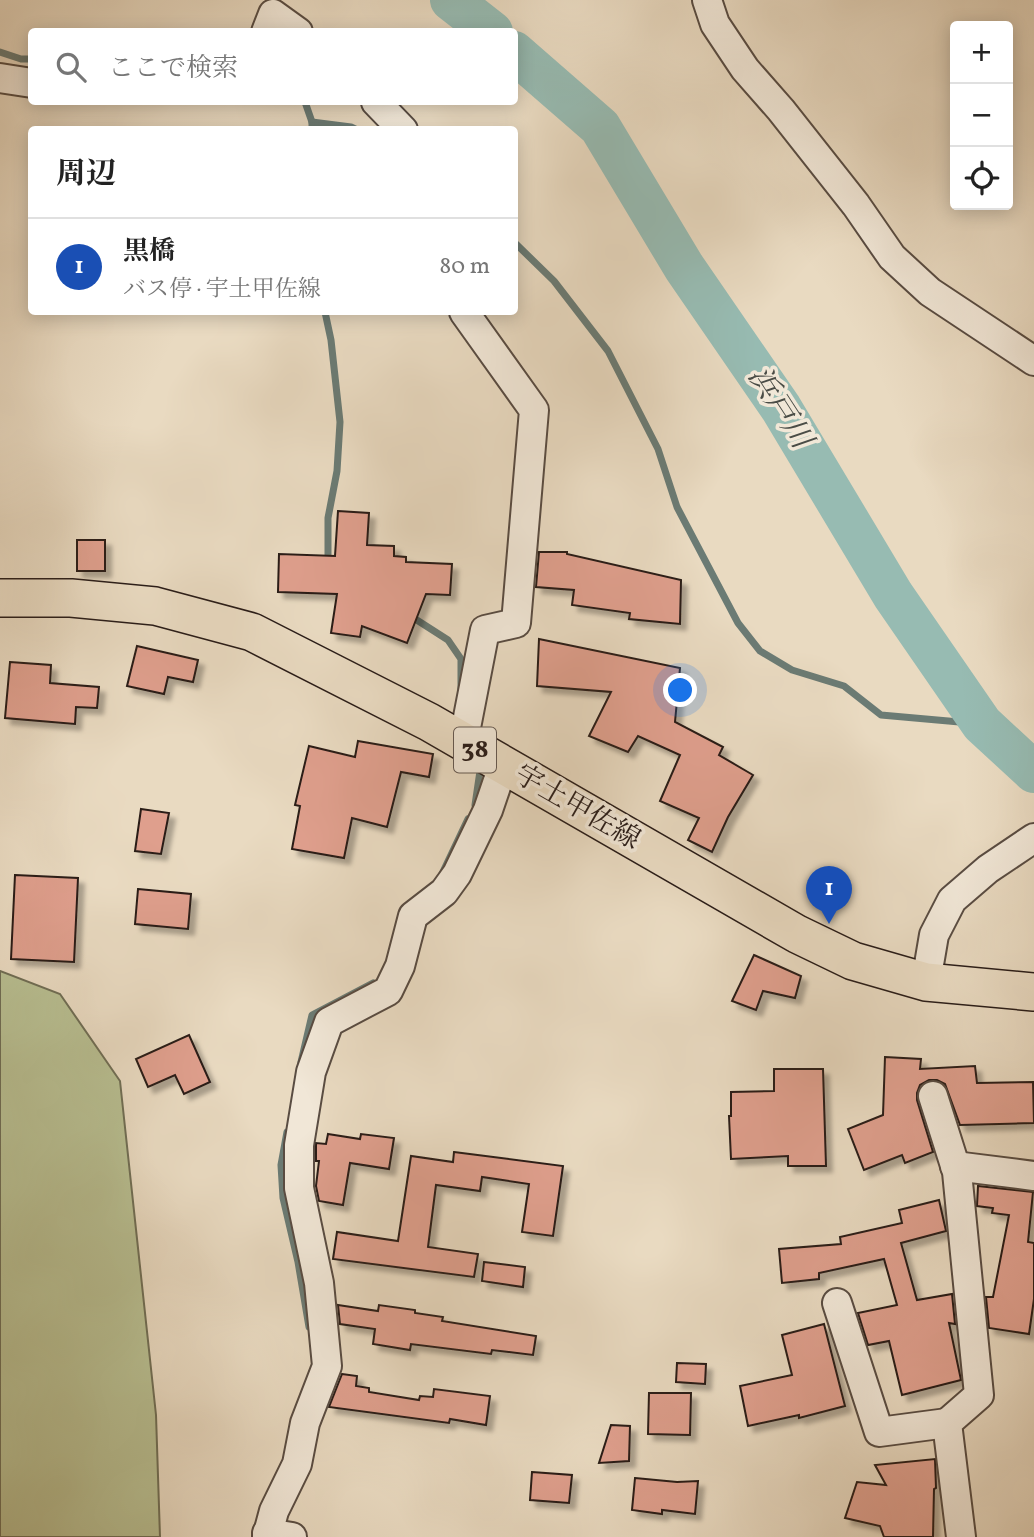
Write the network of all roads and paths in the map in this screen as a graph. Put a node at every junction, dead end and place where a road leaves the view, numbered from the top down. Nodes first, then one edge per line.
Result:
1 (707, 0) edge
2 (268, 28) edge
3 (292, 28) edge
4 (0, 78) edge
5 (28, 82) edge
6 (379, 105) edge
7 (399, 126) edge
8 (466, 315) edge
9 (1034, 361) edge
10 (0, 598) edge
11 (463, 743) junction
12 (503, 766) junction
13 (1034, 838) edge
14 (926, 982) junction
15 (1034, 992) edge
16 (933, 1096) dead end
17 (955, 1166) junction
18 (1034, 1176) edge
19 (837, 1303) dead end
20 (947, 1423) junction
21 (275, 1536) edge
22 (961, 1537) edge

1 - 9 street
2 - 3 street
4 - 5 street
6 - 7 street
8 - 11 street
10 - 11 main road, 宇土甲佐線 / 38
11 - 12 main road, 宇土甲佐線 / 38
12 - 14 main road, 宇土甲佐線 / 38
12 - 21 street
13 - 14 street
14 - 15 main road, 宇土甲佐線 / 38
16 - 17 street
17 - 18 street
17 - 20 street
19 - 20 street
20 - 22 street

